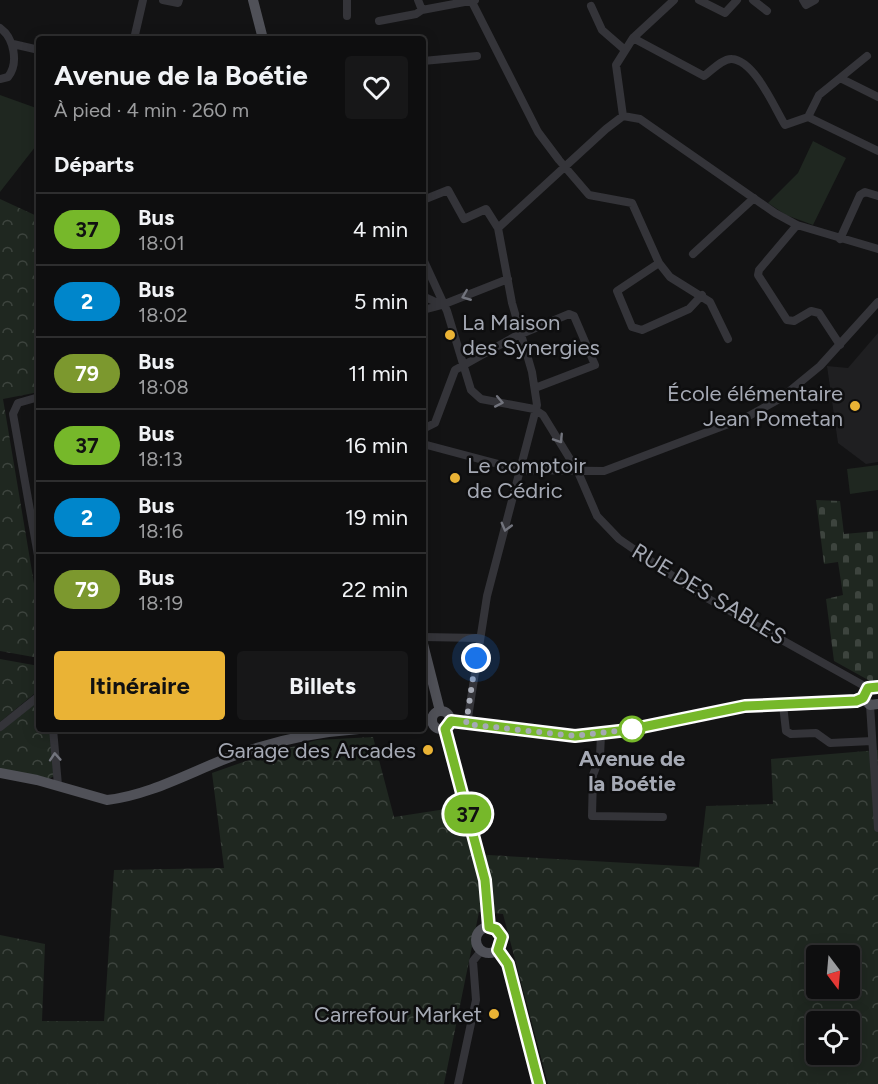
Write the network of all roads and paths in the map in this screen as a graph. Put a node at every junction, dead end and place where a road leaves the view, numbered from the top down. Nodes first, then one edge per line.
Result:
1 (144, 0) edge
2 (163, 0) edge
3 (178, 0) edge
4 (253, 0) edge
5 (347, 0) edge
6 (418, 0) edge
7 (674, 0) edge
8 (699, 0) edge
9 (737, 0) edge
10 (753, 0) edge
11 (815, 0) edge
12 (474, 1) edge
13 (804, 3) edge
14 (591, 6) dead end
15 (422, 10) junction
16 (767, 11) dead end
17 (347, 16) dead end
18 (379, 21) dead end
19 (0, 28) edge
20 (135, 36) edge
21 (262, 36) edge
22 (633, 38) junction
23 (12, 44) junction
24 (36, 49) edge
25 (625, 50) junction
26 (477, 56) dead end
27 (867, 56) dead end
28 (426, 61) edge
29 (840, 78) junction
30 (0, 79) edge
31 (878, 97) edge
32 (623, 116) junction
33 (808, 117) junction
34 (878, 151) edge
35 (566, 168) junction
36 (878, 196) edge
37 (426, 198) edge
38 (754, 198) junction
39 (797, 225) junction
40 (498, 228) junction
41 (840, 239) junction
42 (878, 249) edge
43 (693, 254) dead end
44 (659, 263) junction
45 (426, 266) edge
46 (508, 279) junction
47 (702, 295) junction
48 (426, 297) edge
49 (878, 302) edge
50 (442, 305) junction
51 (426, 309) edge
52 (521, 334) junction
53 (728, 339) dead end
54 (840, 345) junction
55 (462, 366) junction
56 (535, 388) junction
57 (36, 398) edge
58 (534, 409) junction
59 (426, 428) edge
60 (426, 445) edge
61 (521, 471) junction
62 (578, 472) junction
63 (36, 544) edge
64 (426, 637) edge
65 (479, 638) junction
66 (426, 656) edge
67 (869, 697) edge
68 (36, 698) edge
69 (783, 705) junction
70 (440, 711) junction
71 (428, 724) edge
72 (466, 724) junction
73 (448, 725) junction
74 (0, 727) edge
75 (53, 732) edge
76 (314, 732) edge
77 (601, 734) junction
78 (872, 741) junction
79 (0, 773) edge
80 (57, 785) junction
81 (663, 817) dead end
82 (878, 828) edge
83 (489, 927) junction
84 (498, 950) junction
85 (481, 951) junction
86 (458, 1084) edge
87 (539, 1084) edge

1 - 20 street
2 - 3 street
4 - 21 main road
5 - 17 street
6 - 15 street
7 - 22 street
8 - 9 street
10 - 16 street
11 - 13 street
12 - 15 street
12 - 35 street
14 - 25 street
15 - 18 street
19 - 23 street
22 - 25 street
22 - 33 street
23 - 24 street
23 - 30 street
25 - 32 street
26 - 28 street
27 - 29 street
29 - 31 street
29 - 33 street
32 - 35 street
32 - 38 street
33 - 34 street
35 - 40 street
35 - 44 street
36 - 41 street
37 - 40 street
38 - 39 street
38 - 43 street
39 - 41 street
39 - 54 street
40 - 46 street
41 - 42 street
44 - 47 street
44 - 47 street
45 - 50 street
46 -> 50 street
46 - 52 street
47 - 53 street
48 - 50 street
49 - 54 street
50 - 51 street
50 - 55 street
52 - 55 street
52 - 56 street
52 - 56 street
54 - 62 street
55 -> 58 street
55 - 59 street
56 - 58 street
57 - 63 street
58 - 61 street
58 -> 62 street, RUE DES SABLES
60 - 61 street
61 - 62 street
61 -> 65 street
62 - 67 street, RUE DES SABLES
64 - 65 street
65 - 72 street
66 - 70 main road
67 - 69 main road
67 - 78 street
68 - 74 street
69 - 77 main road
69 - 78 street
70 - 71 main road
70 - 73 main road
71 - 73 main road
72 - 73 main road
72 - 77 main road
73 - 83 main road
80 -> 75 street
76 - 80 main road
77 - 81 street
78 - 82 street
79 - 80 main road
83 - 84 main road
83 - 85 main road
84 - 85 main road
84 - 87 main road
85 - 86 street

